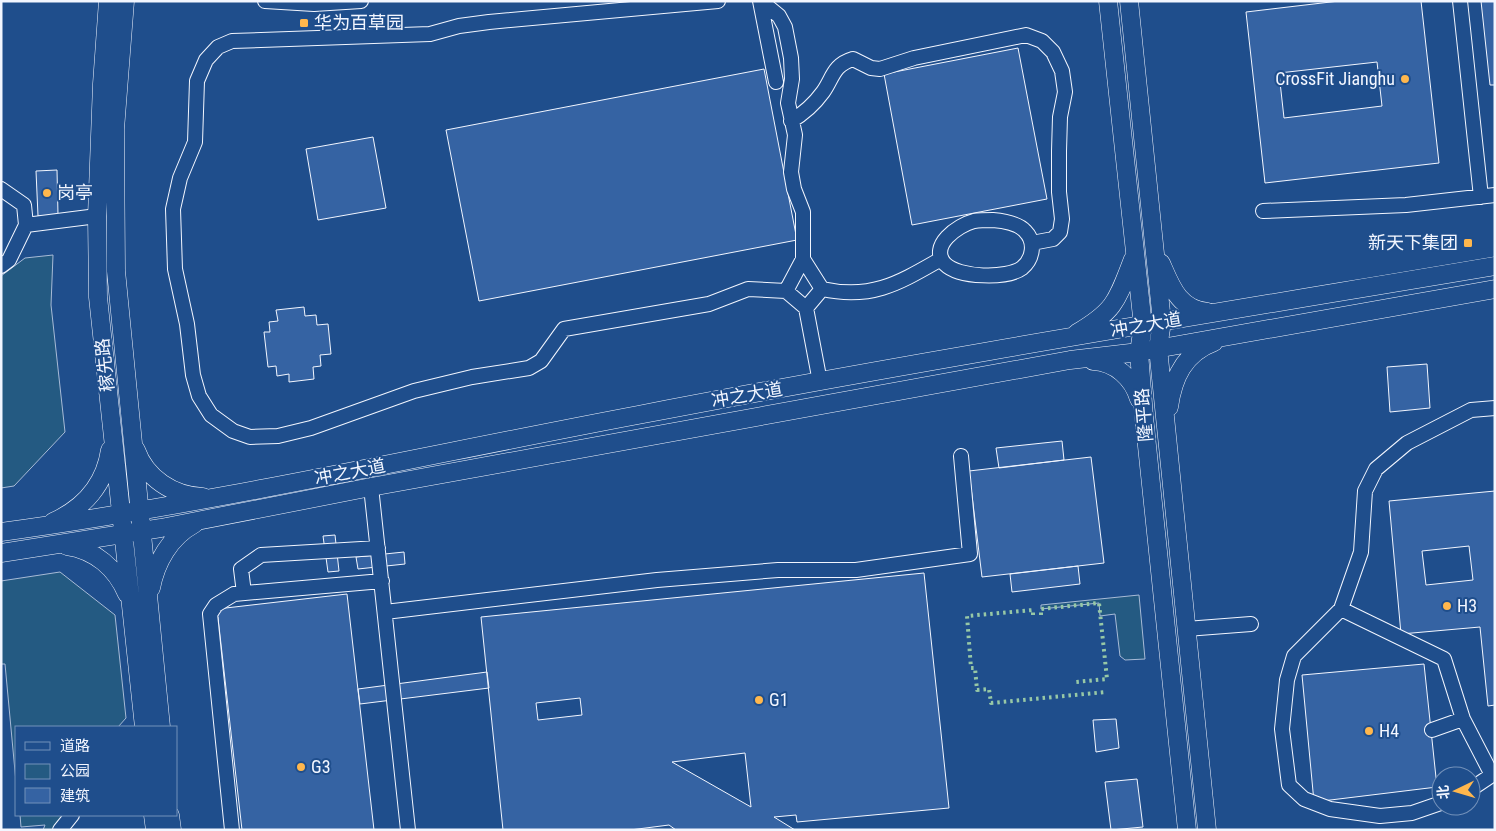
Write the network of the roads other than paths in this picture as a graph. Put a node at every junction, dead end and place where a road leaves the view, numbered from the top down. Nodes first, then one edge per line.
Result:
1 (108, 1) edge
2 (124, 1) edge
3 (265, 1) edge
4 (361, 1) edge
5 (718, 1) edge
6 (760, 1) edge
7 (1108, 1) edge
8 (1129, 1) edge
9 (1460, 1) edge
10 (776, 82) dead end
11 (791, 121) junction
12 (1, 189) edge
13 (1488, 196) edge
14 (1263, 211) dead end
15 (96, 216) junction
16 (26, 224) junction
17 (1032, 243) junction
18 (1154, 244) junction
19 (1135, 255) junction
20 (803, 259) junction
21 (941, 259) junction
22 (1, 266) edge
23 (1495, 266) edge
24 (822, 289) junction
25 (1495, 289) edge
26 (786, 291) junction
27 (806, 308) junction
28 (1236, 309) junction
29 (1162, 322) junction
30 (1143, 326) junction
31 (1243, 333) junction
32 (1068, 339) junction
33 (1158, 348) junction
34 (1140, 352) junction
35 (1070, 360) junction
36 (820, 382) junction
37 (1495, 408) edge
38 (1144, 418) junction
39 (112, 426) junction
40 (1165, 432) junction
41 (132, 438) junction
42 (961, 456) dead end
43 (371, 487) junction
44 (223, 497) junction
45 (139, 512) junction
46 (122, 515) junction
47 (202, 520) junction
48 (41, 527) junction
49 (141, 531) junction
50 (1, 532) edge
51 (123, 534) junction
52 (59, 545) junction
53 (378, 548) junction
54 (1, 553) edge
55 (382, 581) junction
56 (244, 593) junction
57 (131, 604) junction
58 (149, 608) junction
59 (1341, 609) junction
60 (385, 612) junction
61 (1251, 624) dead end
62 (1186, 629) junction
63 (1463, 719) junction
64 (142, 725) edge
65 (161, 726) edge
66 (1432, 730) dead end
67 (1493, 774) edge
68 (1481, 782) edge
69 (1431, 806) edge
70 (71, 816) edge
71 (153, 816) edge
72 (170, 816) edge
73 (60, 830) edge
74 (155, 830) edge
75 (172, 830) edge
76 (232, 830) edge
77 (408, 830) edge
78 (1187, 830) edge
79 (1207, 830) edge

1 - 15 main road, 稼先路
2 - 41 main road, 稼先路
3 - 4 street
5 - 26 street
6 - 10 street
6 - 11 street
7 - 19 main road, 隆平路
8 - 18 main road, 隆平路
9 - 13 street
11 - 17 street
11 - 20 street
12 - 16 street
13 - 14 street
15 - 16 street
15 - 39 main road, 稼先路
16 - 22 street
17 - 21 street
17 - 21 street
18 - 28 main road
18 - 29 main road, 隆平路
19 - 30 main road, 隆平路
19 - 32 main road
20 - 24 street
20 - 26 street
21 - 24 street
23 - 28 main road, 冲之大道
24 - 27 street
25 - 31 main road, 冲之大道
26 - 27 street
27 - 36 street
28 - 29 main road, 冲之大道
29 - 30 main road, 冲之大道
29 - 33 main road, 隆平路
30 - 32 main road, 冲之大道
30 - 34 main road, 隆平路
31 - 33 main road, 冲之大道
31 - 40 main road
32 - 36 main road, 冲之大道
33 - 34 main road, 冲之大道
33 - 40 main road, 隆平路
34 - 35 main road, 冲之大道
34 - 38 main road, 隆平路
35 - 38 main road
35 - 43 main road, 冲之大道
36 - 44 main road, 冲之大道
37 - 59 street
38 - 78 main road, 隆平路
39 - 46 main road, 稼先路
39 - 48 main road
40 - 62 main road, 隆平路
41 - 44 main road
41 - 45 main road, 稼先路
42 - 60 street
43 - 47 main road, 冲之大道
43 - 53 street
44 - 45 main road, 冲之大道
45 - 46 main road, 冲之大道
45 - 49 main road, 稼先路
46 - 48 main road, 冲之大道
46 - 51 main road, 稼先路
47 - 49 main road, 冲之大道
47 - 58 main road
48 - 50 main road, 冲之大道
49 - 51 main road, 冲之大道
49 - 58 main road, 稼先路
51 - 52 main road, 冲之大道
51 - 57 main road, 稼先路
52 - 54 main road, 冲之大道
52 - 57 main road
53 - 55 street
53 - 56 street
55 - 56 street
55 - 60 street
56 - 76 street
57 - 64 main road, 稼先路
58 - 65 main road, 稼先路
59 - 63 street
59 - 69 street
60 - 77 street
61 - 62 street
62 - 79 main road, 隆平路
63 - 66 street
63 - 67 street
67 - 68 street
70 - 73 street
71 - 74 main road
72 - 75 main road

